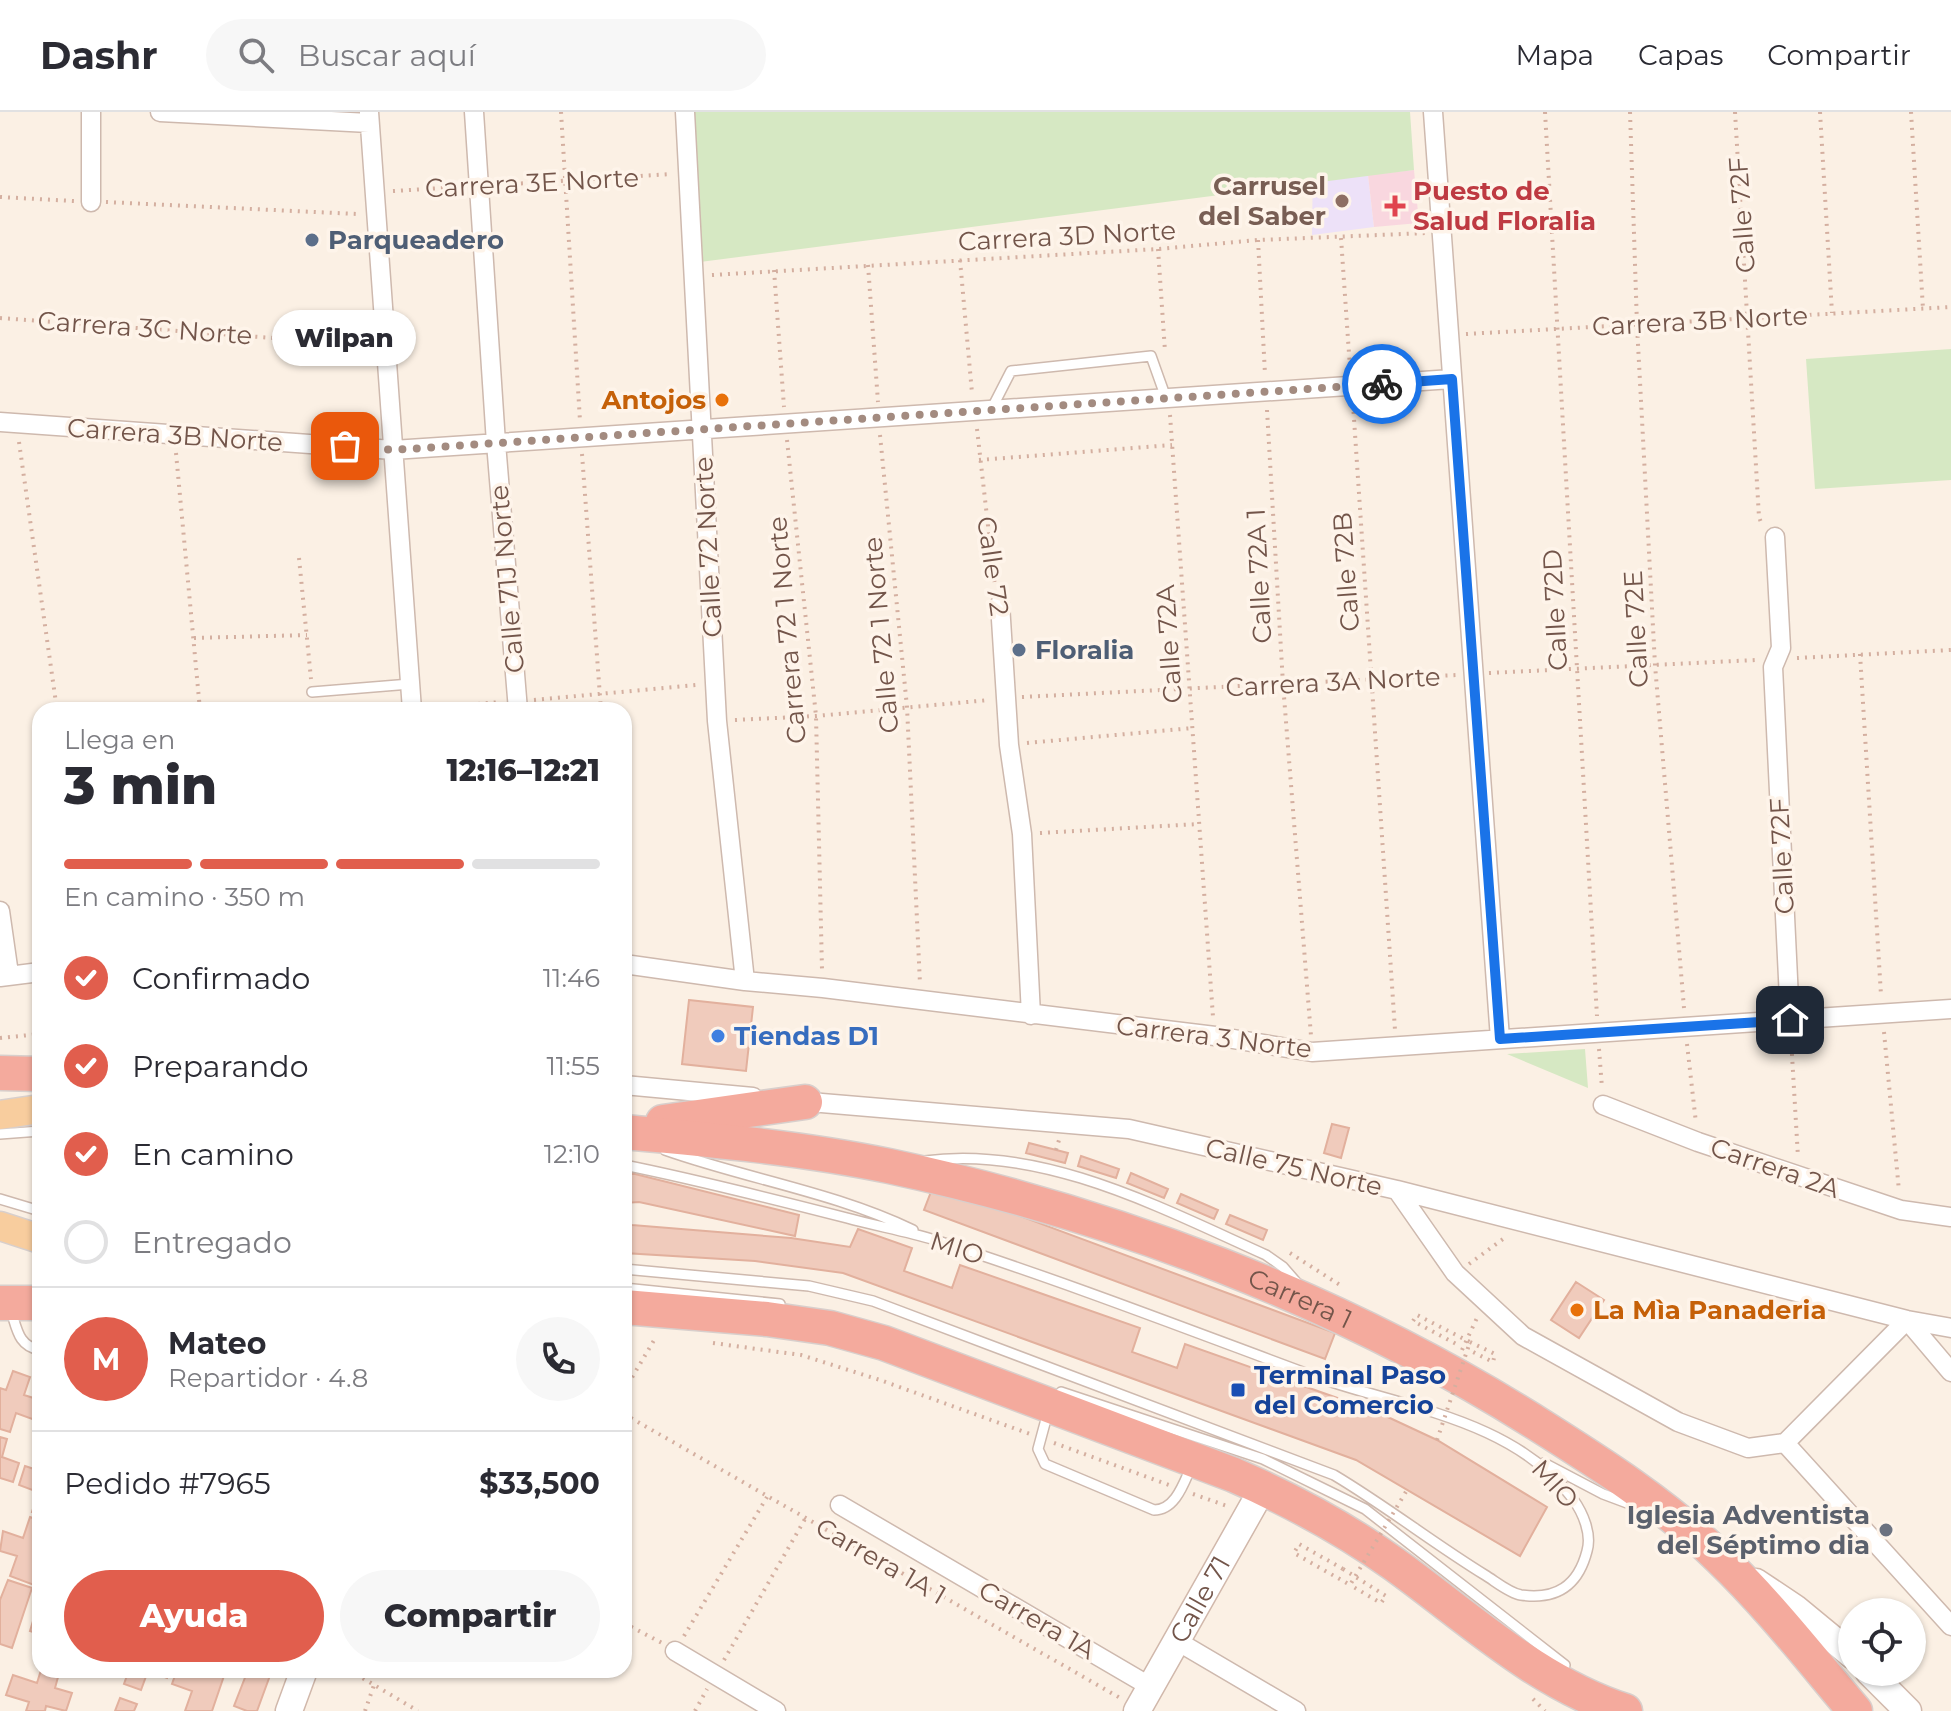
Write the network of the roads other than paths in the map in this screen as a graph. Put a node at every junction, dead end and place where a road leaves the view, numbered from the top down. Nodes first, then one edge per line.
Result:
1 (91, 112) edge
2 (160, 112) edge
3 (474, 112) edge
4 (685, 112) edge
5 (1433, 112) edge
6 (369, 117) edge
7 (91, 202) road end
8 (1452, 379) junction
9 (1167, 398) junction
10 (983, 410) junction
11 (8, 423) edge
12 (702, 430) junction
13 (496, 443) junction
14 (393, 450) junction
15 (1775, 537) road end
16 (1000, 604) road end
17 (410, 684) junction
18 (312, 692) road end
19 (411, 702) edge
20 (518, 702) edge
21 (0, 911) edge
22 (632, 965) edge
23 (32, 973) edge
24 (5, 975) edge
25 (745, 981) junction
26 (1951, 1009) edge
27 (1031, 1015) junction
28 (1790, 1020) junction
29 (1500, 1039) junction
30 (32, 1059) edge
31 (0, 1065) edge
32 (0, 1073) edge
33 (32, 1074) edge
34 (632, 1086) edge
35 (805, 1102) junction
36 (1603, 1105) road end
37 (32, 1110) edge
38 (0, 1115) edge
39 (632, 1131) edge
40 (32, 1132) edge
41 (632, 1133) edge
42 (0, 1134) edge
43 (632, 1135) edge
44 (632, 1167) edge
45 (1397, 1190) junction
46 (0, 1199) edge
47 (32, 1209) edge
48 (1951, 1217) edge
49 (0, 1226) edge
50 (32, 1236) edge
51 (931, 1239) junction
52 (632, 1270) edge
53 (632, 1289) edge
54 (670, 1293) junction
55 (12, 1303) edge
56 (632, 1307) edge
57 (782, 1312) junction
58 (1907, 1320) junction
59 (1951, 1328) edge
60 (32, 1348) edge
61 (1951, 1372) edge
62 (1049, 1396) junction
63 (1785, 1443) junction
64 (1533, 1458) junction
65 (1193, 1463) junction
66 (1256, 1501) junction
67 (840, 1505) dead end
68 (1675, 1520) junction
69 (1719, 1557) junction
70 (1951, 1626) edge
71 (1177, 1641) junction
72 (1838, 1643) edge
73 (675, 1651) road end
74 (1548, 1666) junction
75 (301, 1678) edge
76 (1883, 1686) edge
77 (1142, 1702) edge
78 (1289, 1709) edge
79 (289, 1711) edge
80 (776, 1711) edge
81 (1572, 1711) edge
82 (1625, 1711) edge
83 (1855, 1711) edge
84 (1908, 1711) edge

1 - 7 street
2 - 6 street
3 - 13 street, Calle 71J Norte
4 - 12 street, Calle 72 Norte
5 - 8 street
6 - 14 street
8 - 9 street, Carrera 3B Norte
8 - 29 street
9 - 10 street, Carrera 3B Norte
9 - 10 lane
10 - 12 street, Carrera 3B Norte
11 - 14 street, Carrera 3B Norte
12 - 13 street, Carrera 3B Norte
12 - 25 street, Calle 72 Norte
13 - 14 street, Carrera 3B Norte
13 - 20 street, Calle 71J Norte
14 - 17 street
15 - 28 street, Calle 72F
16 - 27 street, Calle 72
17 - 18 lane
17 - 19 street
21 - 24 street
22 - 25 street, Carrera 3 Norte
23 - 24 street
25 - 27 street, Carrera 3 Norte
26 - 28 street, Carrera 3 Norte
27 - 29 street, Carrera 3 Norte
28 - 29 street, Carrera 3 Norte
30 - 31 street
32 - 33 highway
34 - 35 street, Calle 75 Norte
35 - 39 highway
35 - 45 street, Calle 75 Norte
36 - 48 street, Carrera 2A
37 - 38 main road
40 - 42 lane
41 - 68 highway, Carrera 1
43 - 51 lane
44 - 51 lane, MIO
45 - 58 street, Calle 75 Norte
45 - 63 street
46 - 47 lane
49 - 50 main road
51 - 64 lane, MIO
52 - 64 lane, MIO
53 - 54 lane
54 - 57 lane
54 - 57 lane
55 - 60 lane
56 - 57 highway
57 - 62 highway
58 - 59 street, Calle 75 Norte
58 - 61 street
58 - 63 street
62 - 65 lane
62 - 65 highway
62 - 65 lane
63 - 70 street
64 - 68 lane
65 - 66 highway
65 - 74 lane
66 - 71 street, Calle 71
66 - 74 highway
67 - 77 street, Carrera 1A
68 - 69 highway, Carrera 1
69 - 72 street
69 - 83 highway, Carrera 1
71 - 77 street, Calle 71
71 - 78 street
73 - 80 street
74 - 81 highway
74 - 82 highway
75 - 79 street
76 - 84 street

